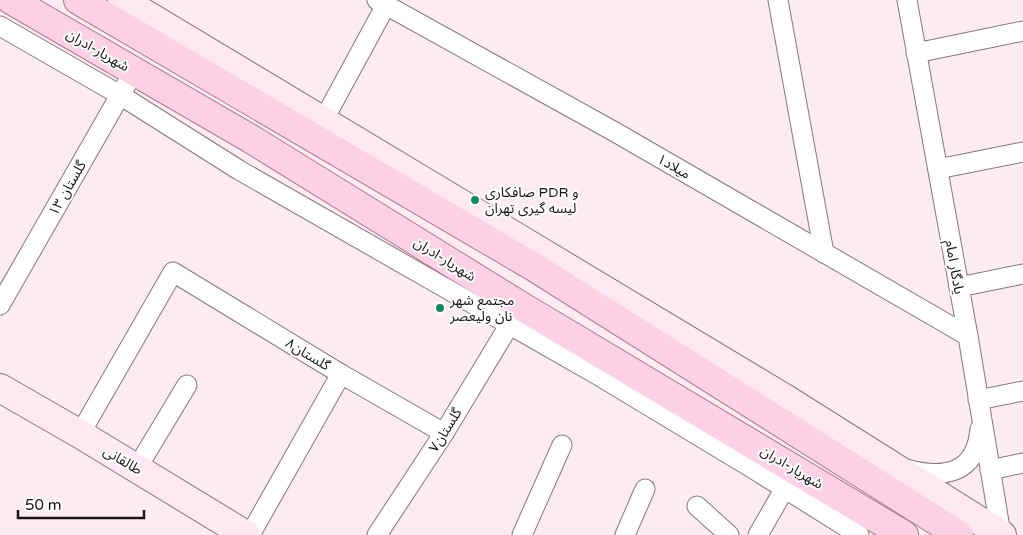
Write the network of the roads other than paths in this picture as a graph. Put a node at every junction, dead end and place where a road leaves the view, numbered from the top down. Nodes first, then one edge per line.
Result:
1 (11, 0) edge
2 (78, 0) edge
3 (778, 0) edge
4 (907, 0) edge
5 (382, 3) edge
6 (110, 5) edge
7 (0, 26) edge
8 (1023, 31) edge
9 (916, 53) junction
10 (134, 71) junction
11 (120, 95) junction
12 (323, 121) junction
13 (1023, 152) edge
14 (938, 169) junction
15 (363, 208) junction
16 (348, 231) junction
17 (824, 253) junction
18 (1023, 274) edge
19 (959, 287) junction
20 (0, 305) edge
21 (510, 324) junction
22 (968, 336) junction
23 (341, 374) junction
24 (709, 377) junction
25 (187, 385) dead end
26 (0, 388) edge
27 (1023, 391) edge
28 (786, 399) junction
29 (979, 408) junction
30 (444, 433) junction
31 (80, 434) junction
32 (562, 445) dead end
33 (1023, 463) edge
34 (890, 464) junction
35 (137, 468) junction
36 (990, 470) junction
37 (785, 488) junction
38 (645, 490) dead end
39 (697, 506) dead end
40 (246, 535) edge
41 (250, 535) edge
42 (377, 535) edge
43 (522, 535) edge
44 (625, 535) edge
45 (729, 535) edge
46 (758, 535) edge
47 (859, 535) edge
48 (904, 535) edge
49 (959, 535) edge
50 (1002, 535) edge

1 - 10 main road, شهریار-ادران
2 - 6 main road
3 - 17 street
4 - 9 street, یادگار امام
5 - 12 street
5 - 17 street, میلاد۱
6 - 12 street
6 - 24 main road
7 - 11 street
8 - 9 street
9 - 14 street, یادگار امام
10 - 11 street, گلستان ۱۳
10 - 15 main road, شهریار-ادران
11 - 16 street
11 - 20 street, گلستان ۱۳
12 - 28 street
13 - 14 street
14 - 19 street, یادگار امام
15 - 16 street
15 - 48 main road, شهریار-ادران
16 - 21 street
17 - 22 street, میلاد۱
18 - 19 street
19 - 22 street, یادگار امام
21 - 30 street, گلستان۷
21 - 37 street
22 - 29 street, یادگار امام
23 - 30 street, گلستان۸
23 - 31 street, گلستان۸
23 - 41 street
24 - 28 street
24 - 49 main road
25 - 35 street
26 - 31 street, طالقانی
27 - 29 street
28 - 34 street
29 - 34 street
29 - 36 street, یادگار امام
30 - 42 street, گلستان۷
31 - 35 street, طالقانی
32 - 43 street
33 - 36 street
34 - 50 street
35 - 40 street, طالقانی
36 - 50 street, یادگار امام
37 - 46 street
37 - 47 street
38 - 44 street
39 - 45 street

